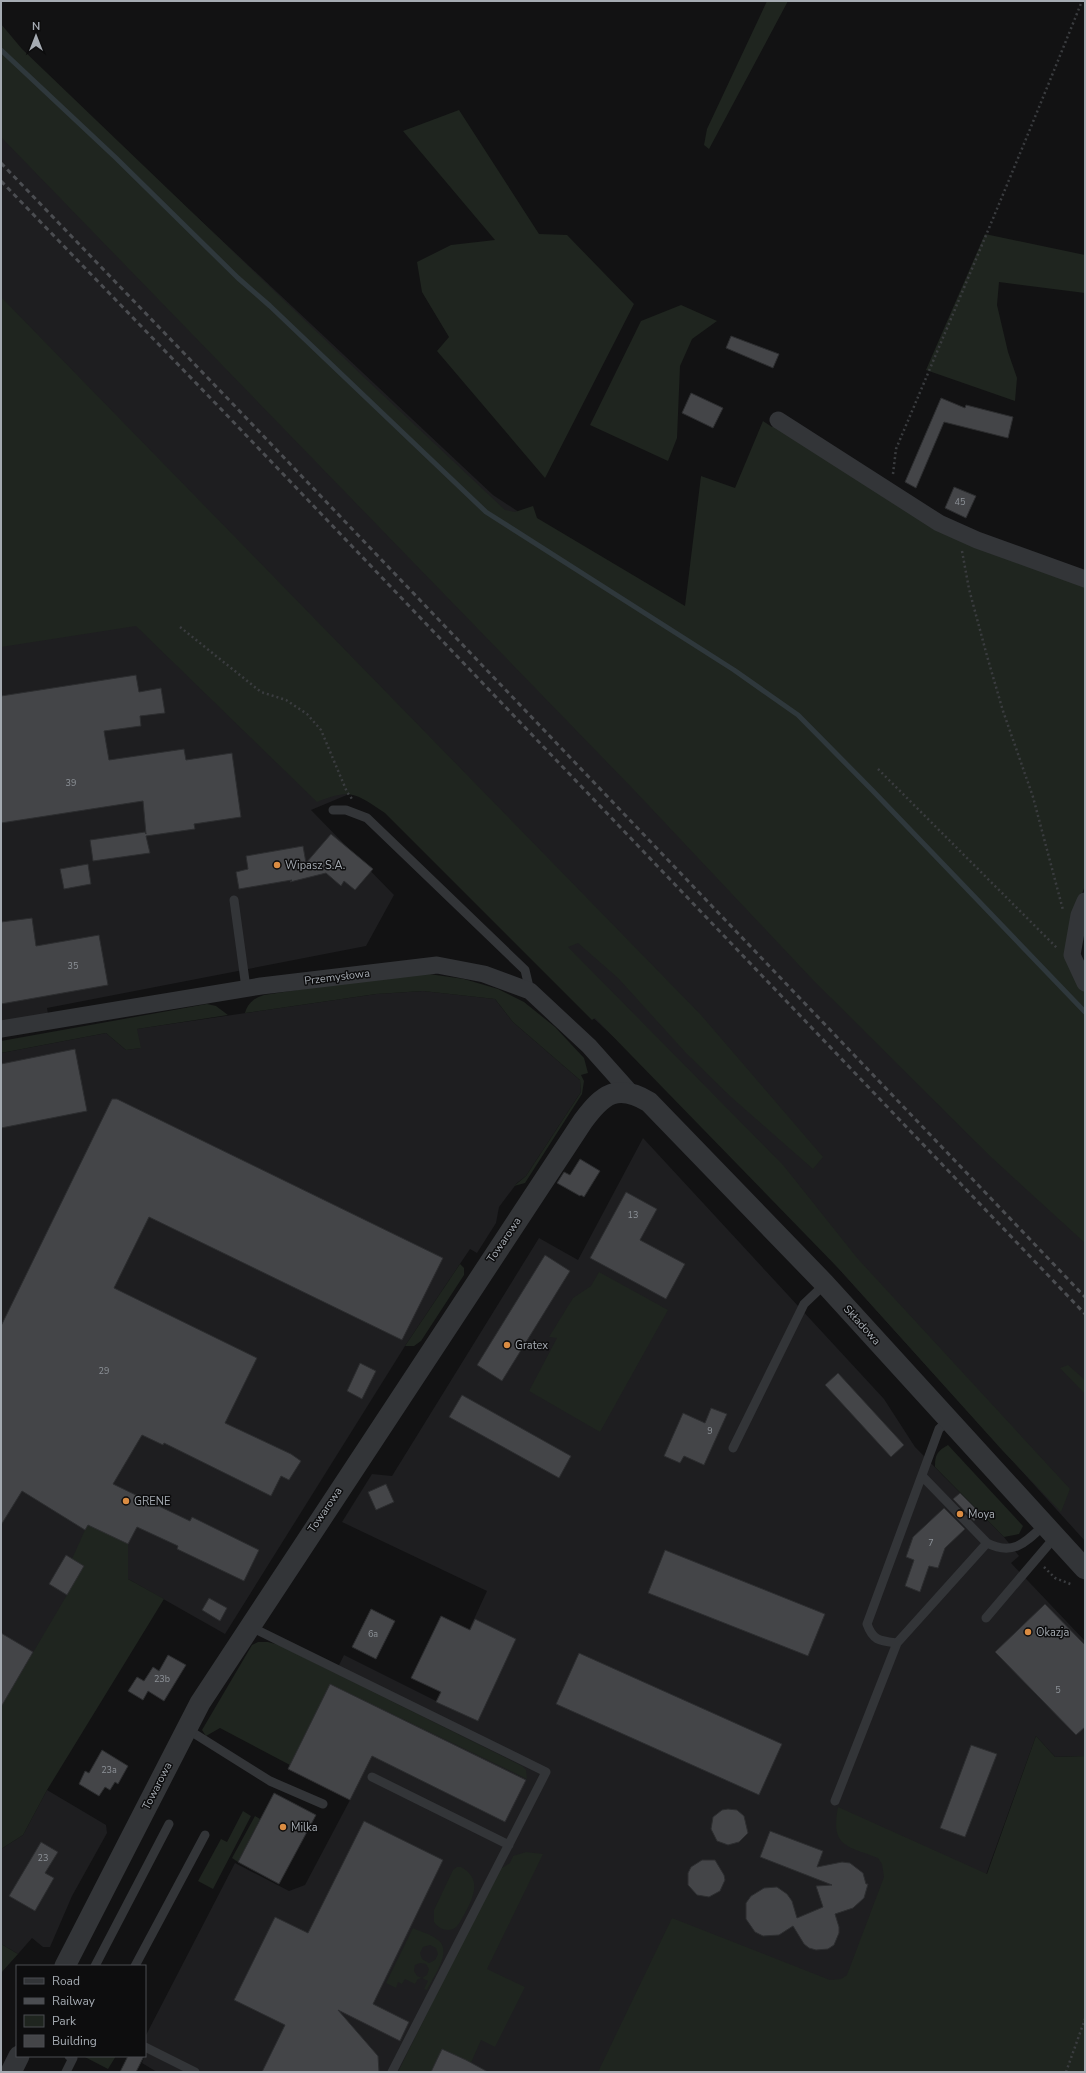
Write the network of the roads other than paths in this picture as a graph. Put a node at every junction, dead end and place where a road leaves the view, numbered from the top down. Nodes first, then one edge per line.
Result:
1 (778, 420) dead end
2 (1085, 579) edge
3 (333, 810) dead end
4 (234, 900) dead end
5 (1085, 901) edge
6 (1085, 983) edge
7 (246, 988) junction
8 (530, 991) junction
9 (1, 1029) edge
10 (630, 1092) junction
11 (825, 1284) junction
12 (948, 1420) junction
13 (733, 1448) dead end
14 (923, 1477) junction
15 (1049, 1531) junction
16 (987, 1543) junction
17 (1081, 1577) edge
18 (986, 1618) dead end
19 (249, 1626) junction
20 (897, 1643) junction
21 (187, 1729) junction
22 (372, 1777) dead end
23 (835, 1801) dead end
24 (323, 1804) dead end
25 (169, 1824) dead end
26 (206, 1835) dead end
27 (509, 1845) junction
28 (66, 1965) edge
29 (96, 1965) edge
30 (136, 1965) edge
31 (146, 2047) edge
32 (18, 2057) edge
33 (72, 2057) edge
34 (11, 2072) edge
35 (66, 2072) edge
36 (195, 2072) edge
37 (392, 2072) edge

1 - 2 street
3 - 8 lane
4 - 7 lane
5 - 6 street
7 - 8 street, Przemysłowa
7 - 9 street, Przemysłowa
8 - 10 street, Przemysłowa
10 - 11 street, Składowa
10 - 19 street, Towarowa
11 - 12 street, Składowa
11 - 13 lane
12 - 14 lane
12 - 15 street, Składowa
14 - 16 lane
14 - 20 lane
15 - 16 lane
15 - 17 street, Składowa
15 - 18 lane
16 - 20 lane
19 - 21 street, Towarowa
19 - 27 lane
20 - 23 lane
21 - 24 lane
21 - 28 street, Towarowa
22 - 27 lane
25 - 29 lane
26 - 30 lane
27 - 37 lane
31 - 36 lane
32 - 34 street
33 - 35 lane

